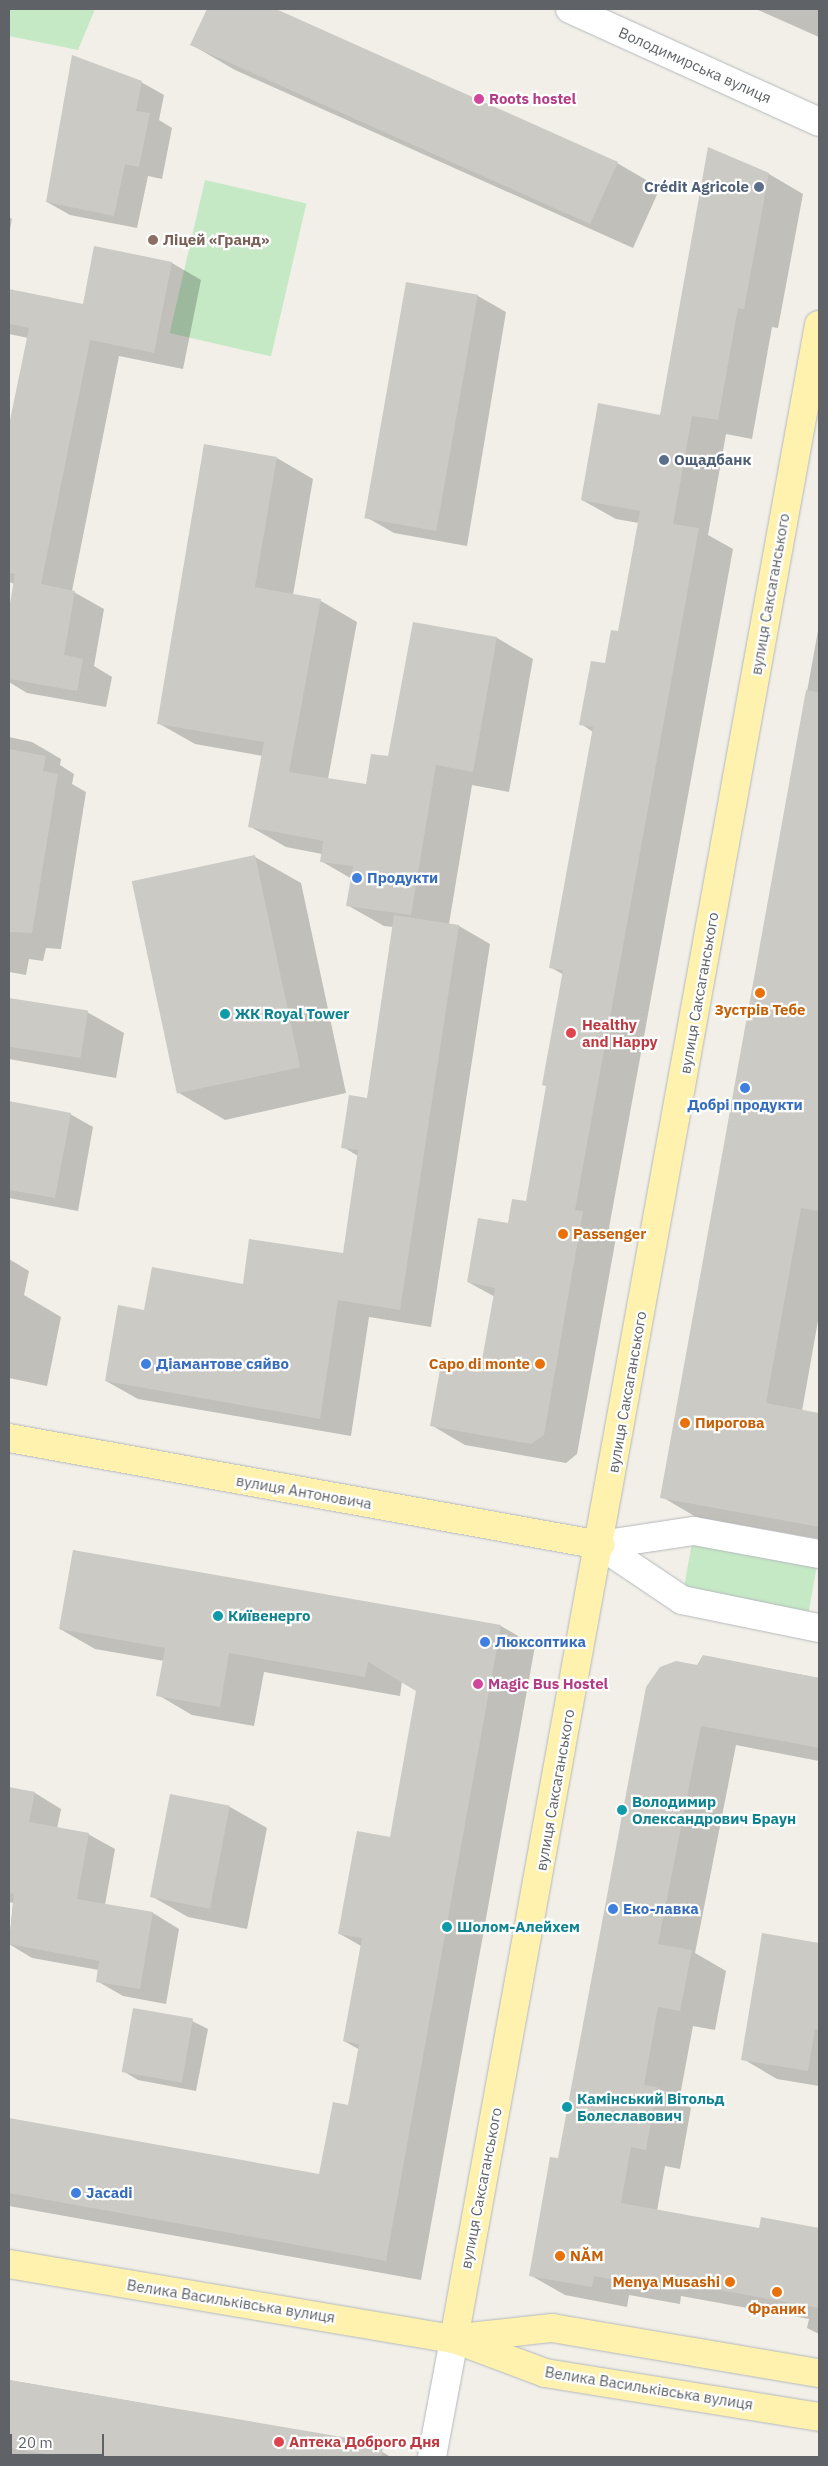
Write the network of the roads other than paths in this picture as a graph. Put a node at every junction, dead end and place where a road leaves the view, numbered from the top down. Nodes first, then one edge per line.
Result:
1 (570, 9) edge
2 (819, 122) edge
3 (819, 325) edge
4 (9, 1438) edge
5 (600, 1545) junction
6 (819, 1554) edge
7 (819, 1628) edge
8 (9, 2264) edge
9 (454, 2339) junction
10 (819, 2373) edge
11 (819, 2417) edge
12 (432, 2457) edge

1 - 2 street, Володимирська вулиця
3 - 5 main road, вулиця Саксаганського
4 - 5 main road, вулиця Антоновича
5 - 6 street, вулиця Антоновича
5 - 7 street, вулиця Антоновича
5 - 9 main road, вулиця Саксаганського
8 - 9 main road, Велика Васильківська вулиця
9 - 10 main road, Велика Васильківська вулиця
9 - 11 main road, Велика Васильківська вулиця
9 - 12 street, вулиця Саксаганського

